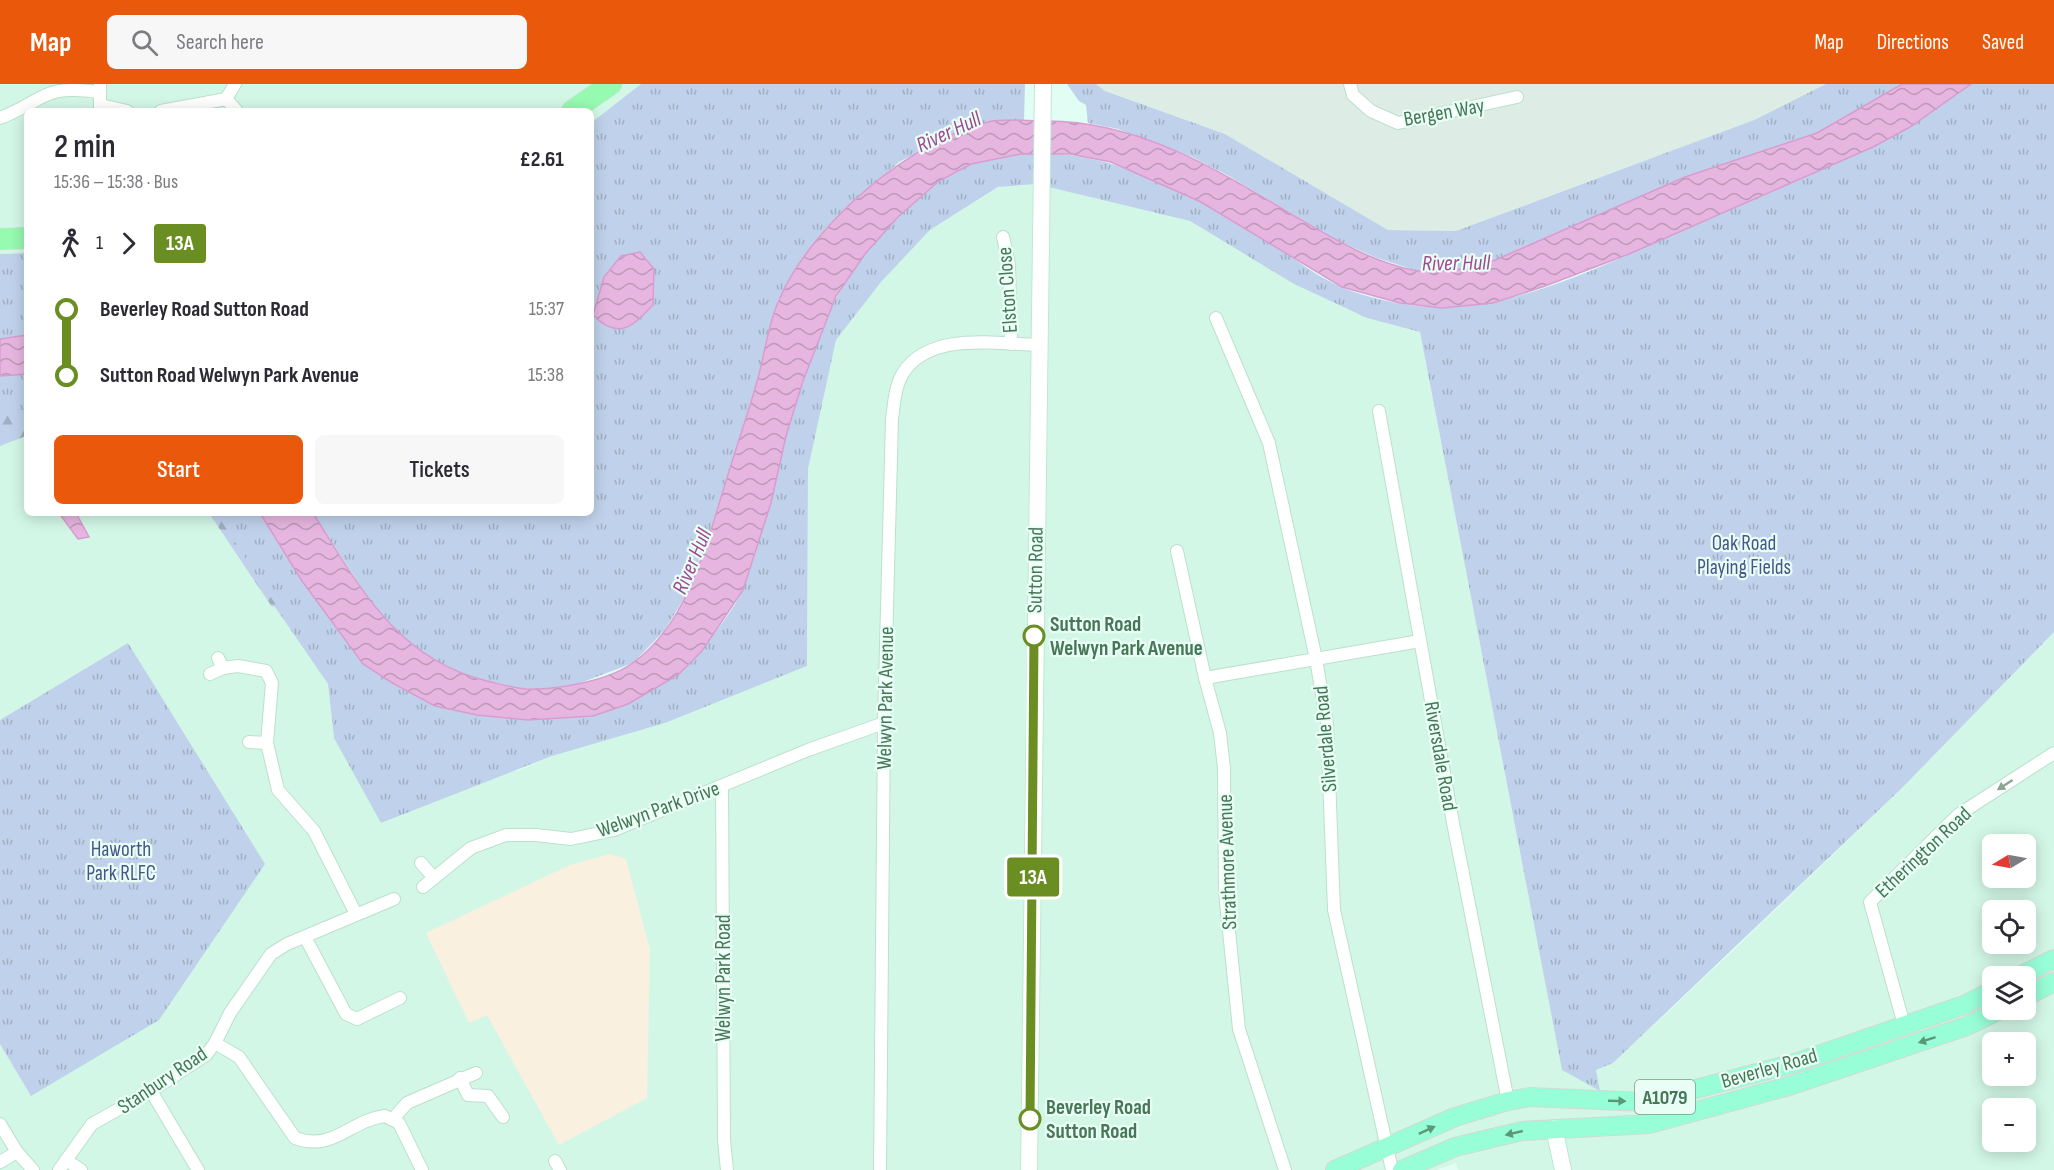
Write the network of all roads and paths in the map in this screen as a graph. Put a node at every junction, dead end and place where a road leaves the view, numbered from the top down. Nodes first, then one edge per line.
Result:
1 (236, 84) edge
2 (611, 84) edge
3 (1043, 84) edge
4 (1350, 84) edge
5 (100, 98) edge
6 (1517, 98) dead end
7 (226, 99) junction
8 (121, 108) edge
9 (177, 108) edge
10 (234, 108) edge
11 (576, 108) edge
12 (0, 118) edge
13 (1003, 237) dead end
14 (24, 238) edge
15 (0, 239) edge
16 (1216, 318) dead end
17 (1011, 344) junction
18 (1038, 345) junction
19 (1379, 411) dead end
20 (1177, 550) dead end
21 (1420, 641) junction
22 (1316, 659) junction
23 (210, 674) dead end
24 (1205, 678) junction
25 (884, 723) junction
26 (249, 742) dead end
27 (267, 743) junction
28 (2054, 753) edge
29 (722, 786) junction
30 (421, 863) dead end
31 (434, 878) junction
32 (423, 887) dead end
33 (394, 899) dead end
34 (356, 914) junction
35 (305, 938) junction
36 (2054, 959) edge
37 (2036, 968) edge
38 (2054, 982) edge
39 (2036, 991) edge
40 (1982, 995) edge
41 (400, 998) dead end
42 (1947, 1011) junction
43 (1982, 1018) edge
44 (1904, 1025) junction
45 (1954, 1031) junction
46 (1858, 1041) junction
47 (215, 1043) junction
48 (1865, 1060) junction
49 (476, 1073) dead end
50 (460, 1078) junction
51 (1734, 1079) junction
52 (151, 1091) junction
53 (1740, 1100) junction
54 (1508, 1101) junction
55 (1475, 1111) junction
56 (503, 1117) dead end
57 (393, 1119) junction
58 (0, 1124) edge
59 (1554, 1128) junction
60 (1490, 1139) junction
61 (1386, 1149) junction
62 (17, 1152) junction
63 (0, 1162) edge
64 (62, 1165) edge
65 (33, 1170) edge
66 (81, 1170) edge
67 (198, 1170) edge
68 (422, 1170) edge
69 (727, 1170) edge
70 (880, 1170) edge
71 (1029, 1170) edge
72 (1285, 1170) edge
73 (1335, 1170) edge
74 (1392, 1170) edge
75 (1402, 1170) edge
76 (1563, 1170) edge

1 - 7 street
2 - 11 highway
3 - 18 street, Sutton Road
4 - 6 street, Bergen Way
5 - 8 street
5 - 12 street
7 - 9 street
7 - 10 street
13 - 17 street, Elston Close
14 - 15 highway
16 - 22 street, Silverdale Road
17 - 18 street, Welwyn Park Avenue
17 - 25 street, Welwyn Park Avenue
18 - 71 street, Sutton Road
19 - 21 street, Riversdale Road
20 - 24 street, Strathmore Avenue
21 - 22 street
21 - 54 street, Riversdale Road
22 - 24 street
22 - 61 street, Silverdale Road
23 - 27 street
24 - 72 street, Strathmore Avenue
25 - 29 street, Welwyn Park Drive
25 - 70 street, Welwyn Park Avenue
26 - 27 street
27 - 34 street
28 -> 44 street, Etherington Road
29 - 31 street, Welwyn Park Drive
29 - 69 street, Welwyn Park Road
30 - 31 street
31 - 32 street, Welwyn Park Drive
33 - 34 street
34 - 35 street
35 - 41 street
35 - 47 street
36 - 37 main road
38 - 39 main road
40 - 42 main road, Beverley Road / A1079
42 - 44 main road, Beverley Road / A1079
42 - 45 main road
43 - 45 main road, Beverley Road / A1079
44 - 46 main road, Beverley Road / A1079
45 -> 48 main road, Beverley Road / A1079
46 - 48 main road
46 - 51 main road, Beverley Road / A1079
47 - 52 street, Stanbury Road
47 - 57 street, Stanbury Road
48 - 53 main road, Beverley Road / A1079
49 - 50 street
50 - 56 street
50 - 57 street
51 - 53 main road
54 -> 51 main road, Beverley Road / A1079
52 - 64 street, Stanbury Road
52 - 67 street
53 - 59 main road, Beverley Road / A1079
54 - 55 main road, Beverley Road / A1079
55 - 60 main road
61 -> 55 main road, Beverley Road / A1079
57 - 68 street
58 - 62 street
59 -> 60 main road, Beverley Road / A1079
59 - 76 street
60 - 75 main road, Beverley Road / A1079
61 - 73 main road, Beverley Road / A1079
61 - 74 street, Silverdale Road
62 - 63 street
62 - 65 street
64 - 66 street

